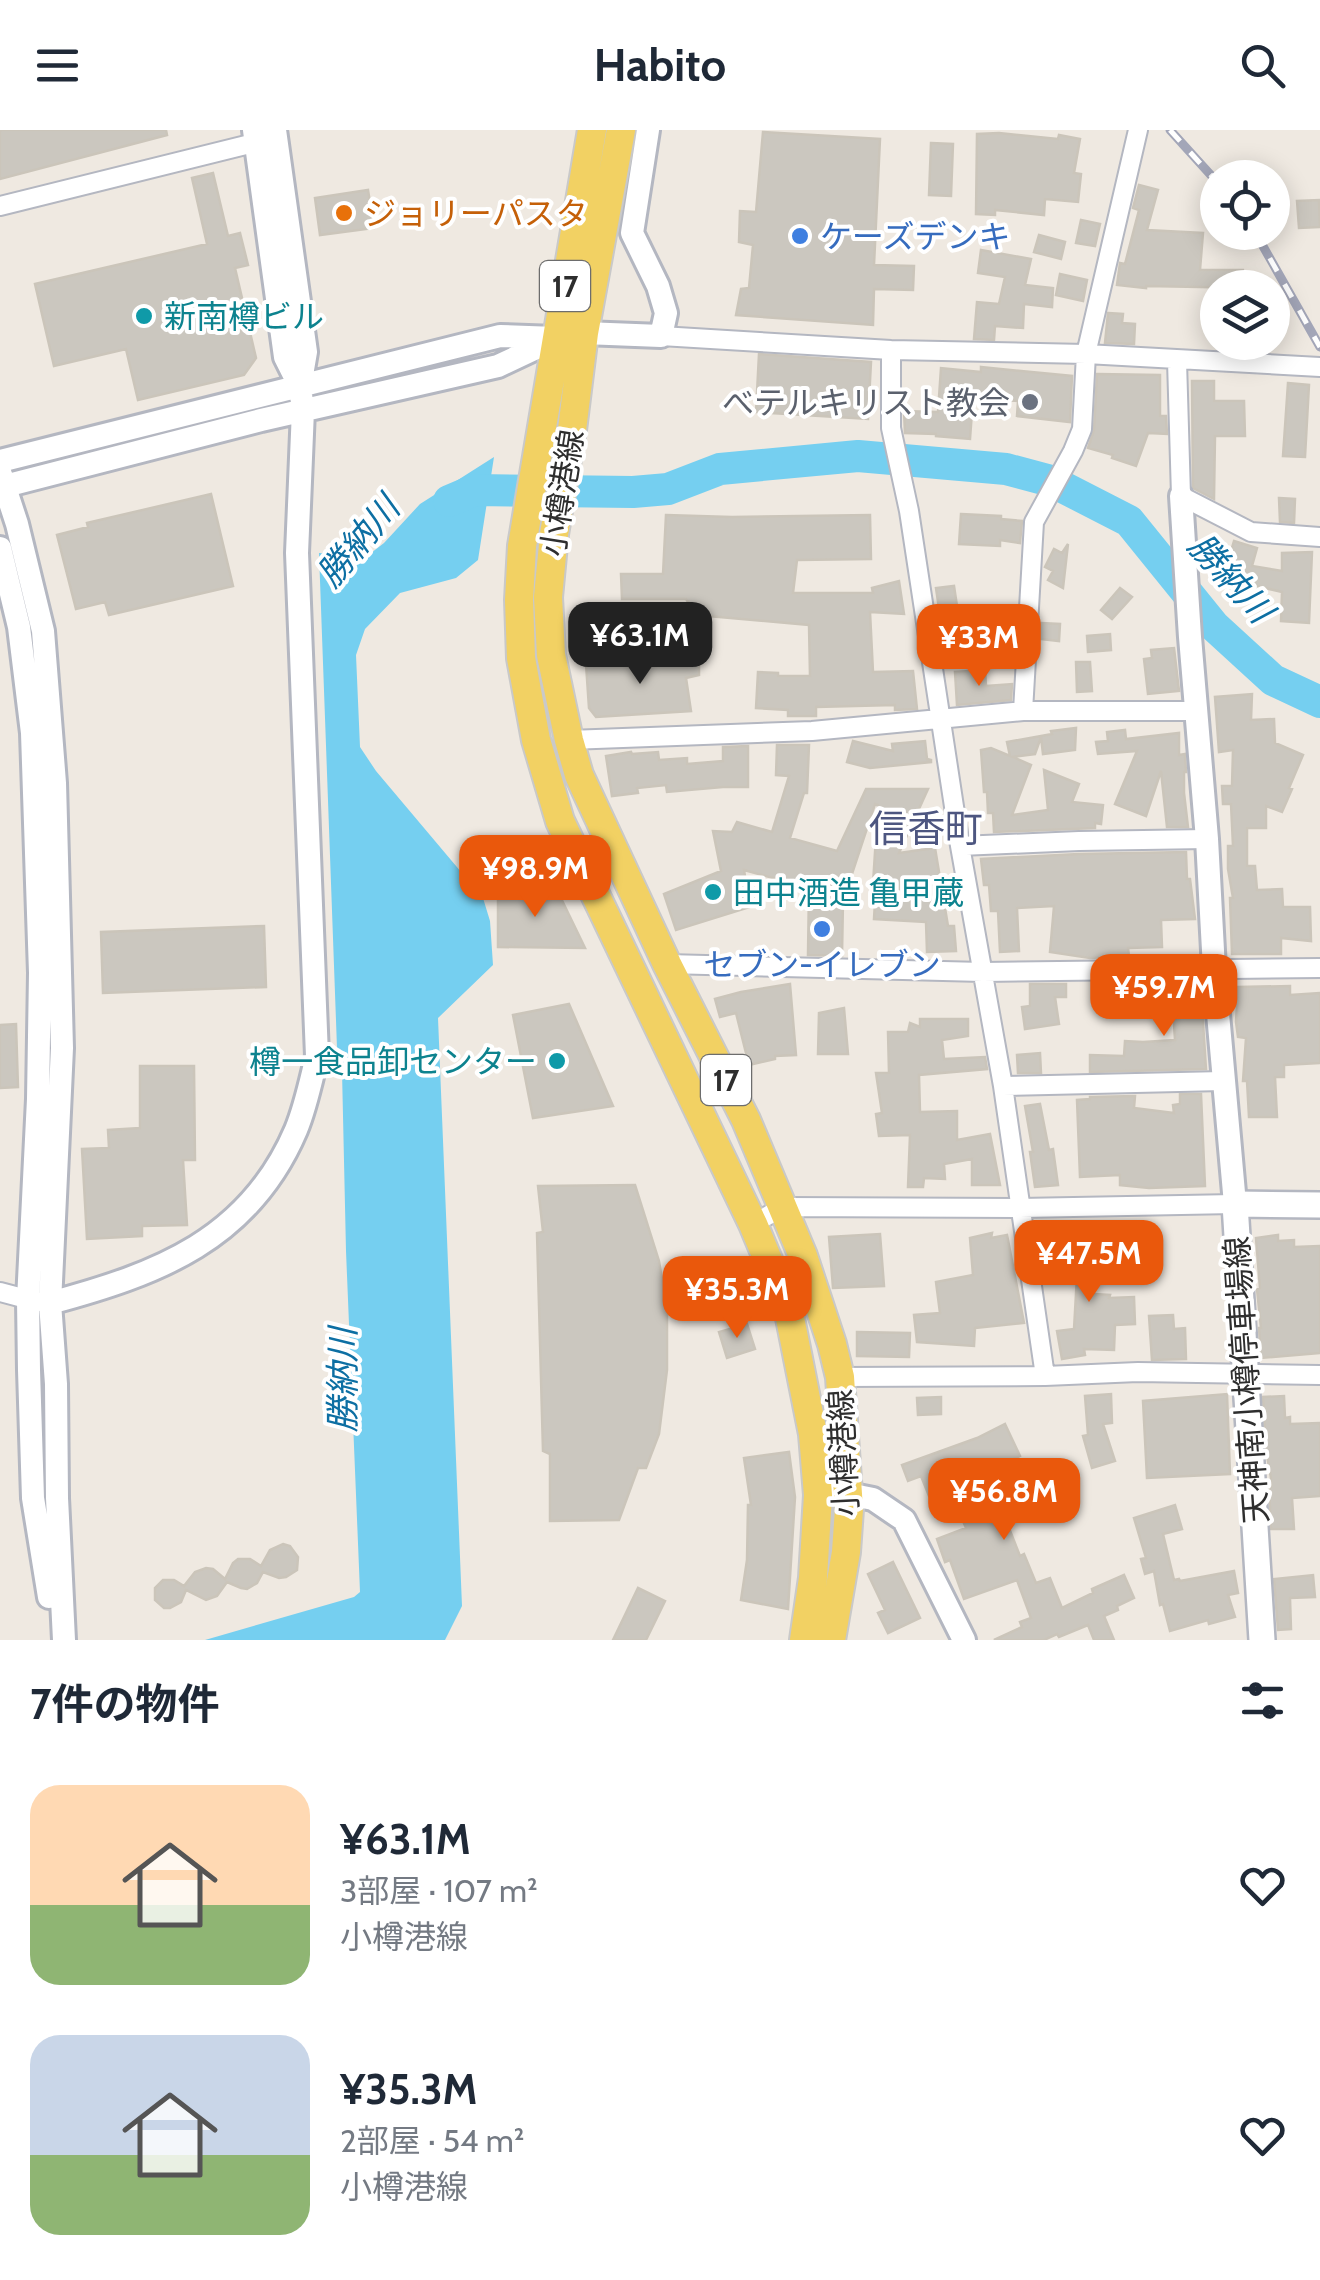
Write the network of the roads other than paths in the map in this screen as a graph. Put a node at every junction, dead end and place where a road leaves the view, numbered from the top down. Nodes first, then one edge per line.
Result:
1 (592, 130) edge
2 (621, 130) edge
3 (648, 130) edge
4 (1138, 130) edge
5 (265, 135) edge
6 (0, 206) edge
7 (584, 333) junction
8 (661, 336) junction
9 (556, 338) junction
10 (891, 350) junction
11 (1086, 354) junction
12 (1176, 361) junction
13 (1320, 367) edge
14 (301, 399) junction
15 (0, 461) edge
16 (2, 481) edge
17 (1181, 496) junction
18 (1320, 537) edge
19 (0, 548) edge
20 (1022, 711) junction
21 (1196, 711) junction
22 (942, 718) junction
23 (569, 740) junction
24 (1207, 839) junction
25 (960, 846) junction
26 (668, 964) junction
27 (1320, 968) edge
28 (1214, 969) junction
29 (983, 972) junction
30 (1223, 1081) junction
31 (1003, 1086) junction
32 (1235, 1204) junction
33 (1320, 1205) edge
34 (783, 1207) junction
35 (1020, 1208) junction
36 (754, 1224) junction
37 (0, 1292) edge
38 (39, 1302) junction
39 (1246, 1374) junction
40 (1320, 1375) edge
41 (1045, 1376) junction
42 (840, 1377) junction
43 (848, 1494) junction
44 (818, 1495) junction
45 (61, 1640) edge
46 (804, 1640) edge
47 (831, 1640) edge
48 (964, 1640) edge
49 (1262, 1640) edge

1 - 9 main road, 小樽港線 / 17
2 - 7 main road, 小樽港線 / 17
3 - 8 street
4 - 11 street
5 - 6 street
5 - 14 street
7 - 8 street
7 - 9 street
7 - 23 main road, 小樽港線 / 17
8 - 10 street
9 - 14 street
9 - 36 main road, 小樽港線 / 17
10 - 11 street
10 - 22 street
11 - 12 street
11 - 20 street
12 - 13 street
12 - 17 street
14 - 15 street
14 - 16 street
14 - 38 street
16 - 38 street
17 - 18 street
17 - 21 street
19 - 38 street
20 - 21 street
20 - 22 street
21 - 24 street
22 - 23 street
22 - 25 street
23 - 26 main road, 小樽港線 / 17
24 - 25 street
24 - 28 street
25 - 29 street
26 - 29 street
26 - 34 main road, 小樽港線 / 17
27 - 28 street
28 - 29 street
28 - 30 street
29 - 31 street
30 - 31 street
30 - 32 street
31 - 35 street
32 - 33 main road, 天神南小樽停車場線
32 - 35 street
32 - 39 main road, 天神南小樽停車場線
34 - 35 street
34 - 36 street
34 - 42 main road, 小樽港線 / 17
35 - 41 street
36 - 44 main road, 小樽港線 / 17
37 - 38 street
38 - 45 street
39 - 40 street
39 - 41 street
39 - 49 main road, 天神南小樽停車場線
41 - 42 street
42 - 43 main road, 小樽港線 / 17
43 - 44 street
43 - 47 main road, 小樽港線 / 17
43 - 48 street
44 - 46 main road, 小樽港線 / 17

